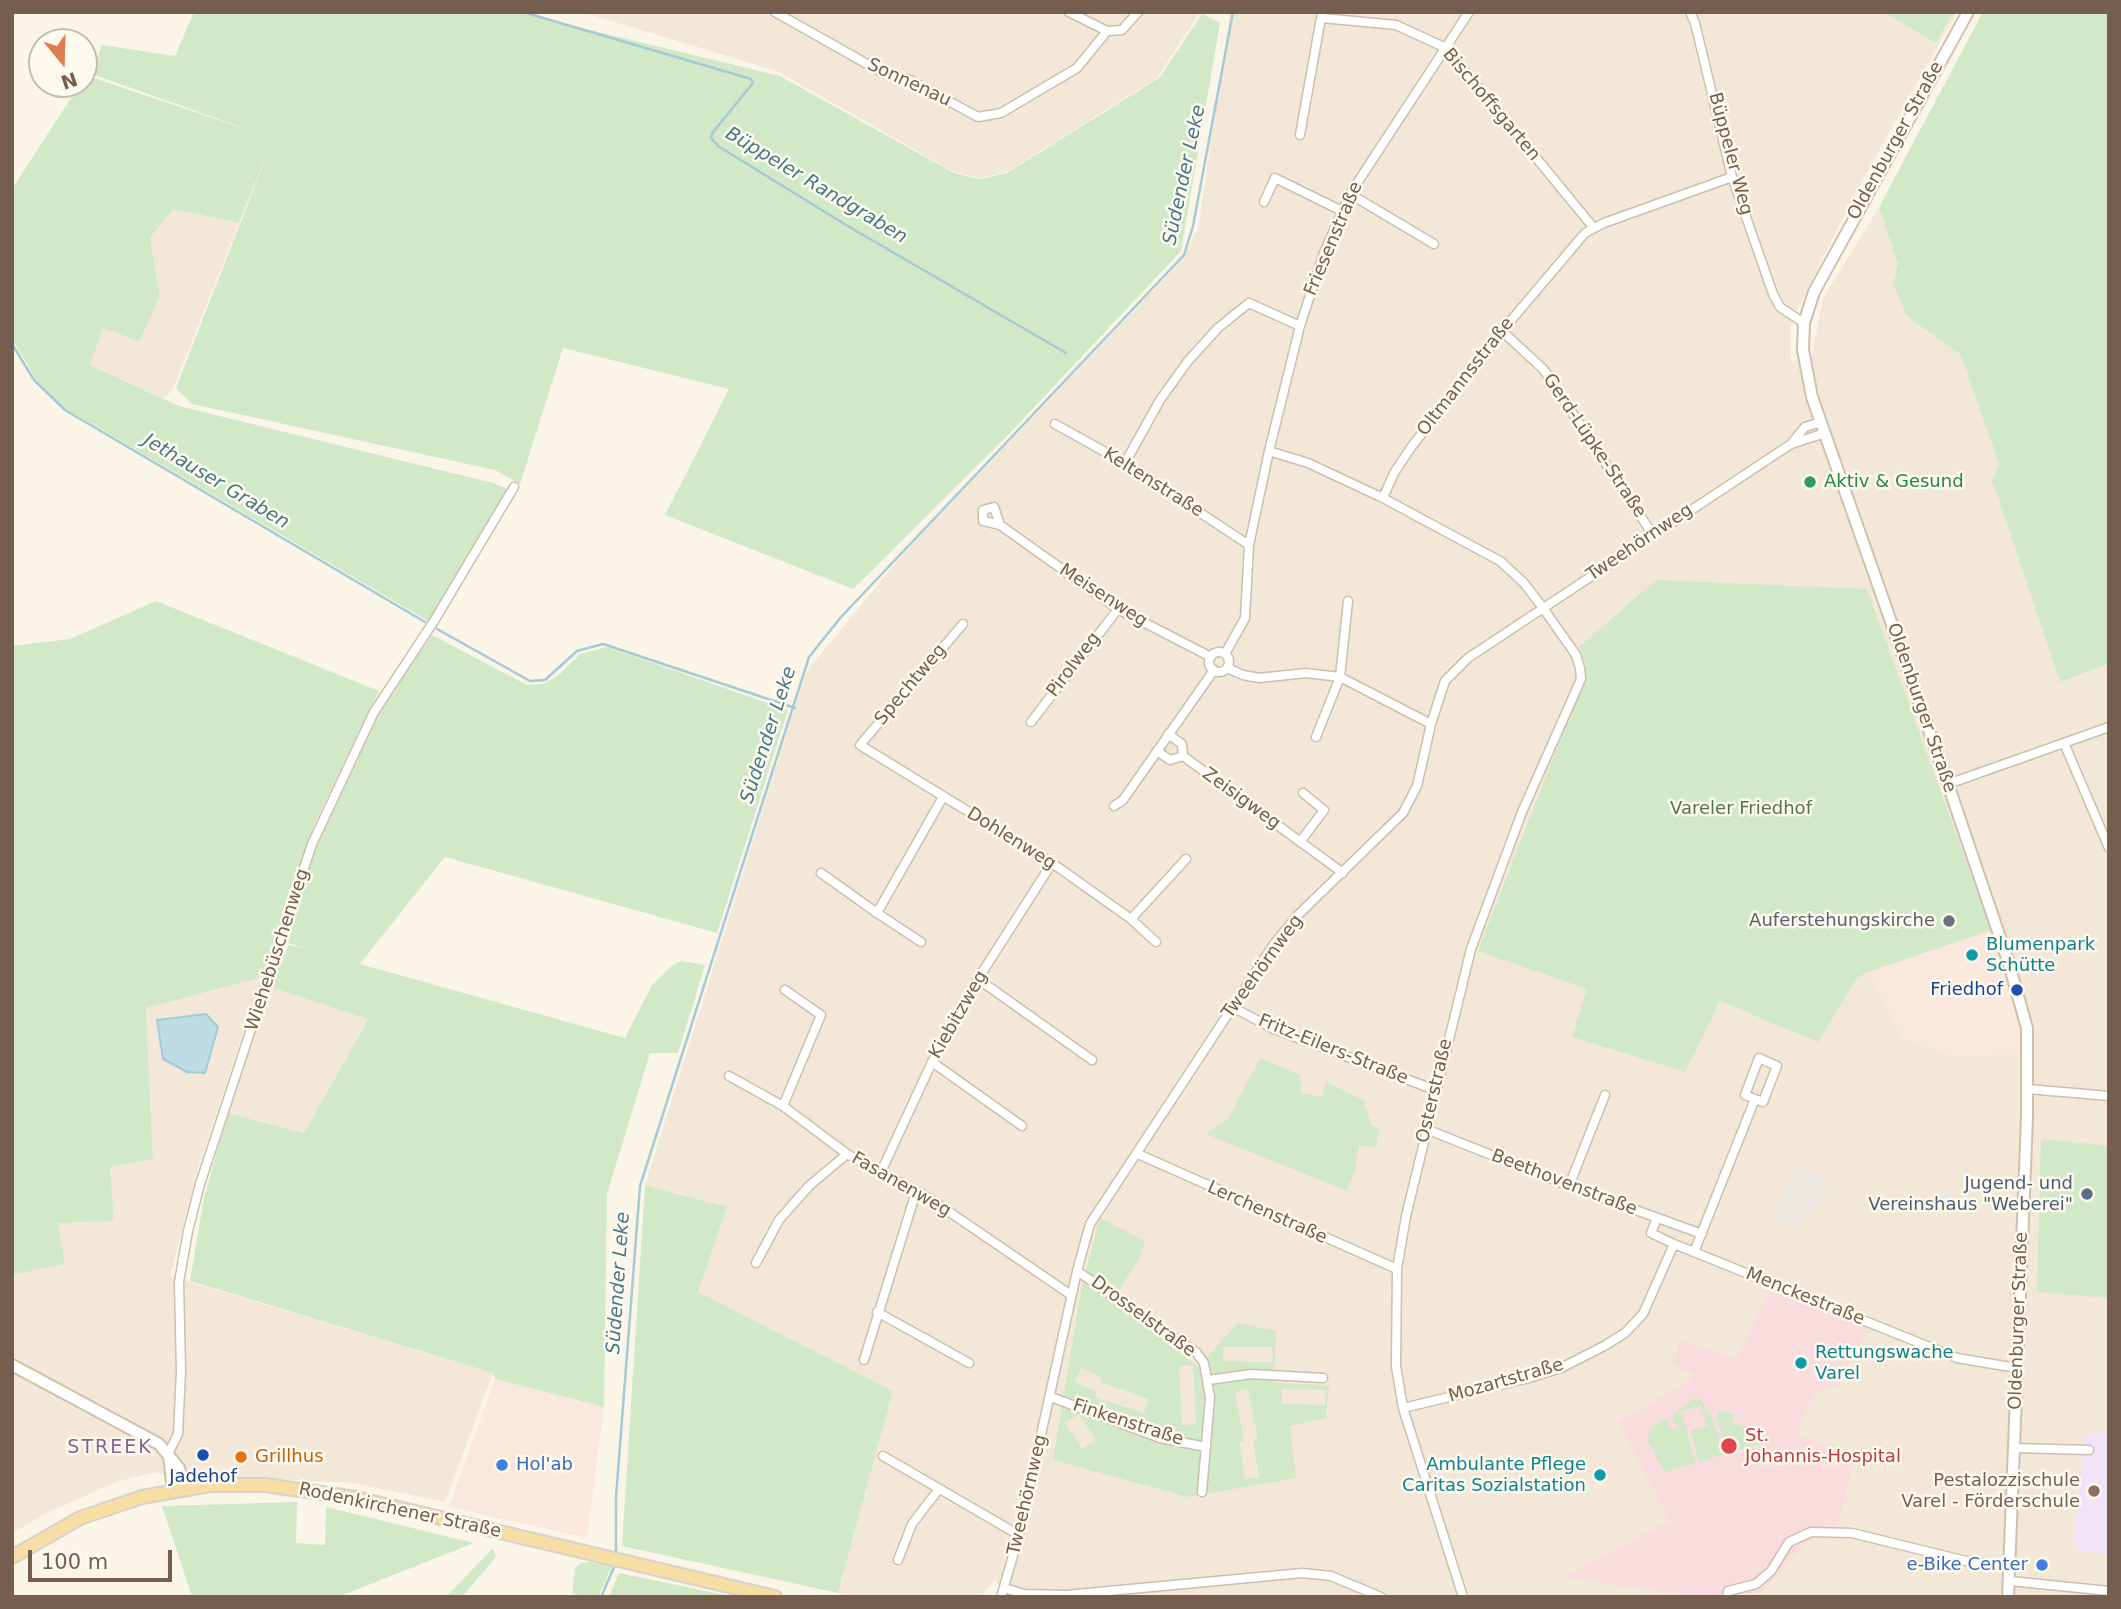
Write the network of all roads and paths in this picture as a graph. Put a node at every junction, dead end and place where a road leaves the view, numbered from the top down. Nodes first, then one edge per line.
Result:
1 (775, 12) edge
2 (1069, 12) edge
3 (1138, 12) edge
4 (1469, 12) edge
5 (1690, 12) edge
6 (1968, 12) edge
7 (1322, 15) edge
8 (1107, 31) junction
9 (1446, 48) junction
10 (1300, 135) dead end
11 (1732, 177) junction
12 (1350, 194) junction
13 (1264, 202) dead end
14 (1342, 211) junction
15 (1593, 227) junction
16 (1434, 244) dead end
17 (1804, 323) junction
18 (1300, 326) junction
19 (1502, 331) junction
20 (1821, 422) junction
21 (1055, 424) dead end
22 (1825, 433) junction
23 (1791, 444) junction
24 (1269, 451) junction
25 (1125, 463) junction
26 (514, 487) dead end
27 (1383, 498) junction
28 (1000, 525) dead end
29 (1653, 535) junction
30 (1249, 545) junction
31 (1348, 601) dead end
32 (1543, 608) junction
33 (1118, 609) junction
34 (962, 624) dead end
35 (1225, 654) junction
36 (1211, 657) junction
37 (1227, 668) junction
38 (1214, 670) junction
39 (1340, 677) junction
40 (1031, 722) dead end
41 (1431, 724) junction
42 (2109, 727) edge
43 (1168, 734) junction
44 (1316, 737) dead end
45 (2064, 743) junction
46 (860, 745) joint
47 (1157, 751) junction
48 (1183, 756) junction
49 (1948, 784) junction
50 (1303, 793) dead end
51 (943, 797) junction
52 (1114, 806) dead end
53 (1300, 842) junction
54 (2109, 848) edge
55 (1186, 859) dead end
56 (1052, 863) junction
57 (821, 873) dead end
58 (1343, 873) junction
59 (877, 913) junction
60 (1131, 919) junction
61 (921, 942) dead end
62 (1156, 942) dead end
63 (978, 979) junction
64 (785, 990) dead end
65 (1232, 1007) junction
66 (1092, 1060) dead end
67 (932, 1062) junction
68 (729, 1076) dead end
69 (2028, 1089) junction
70 (1435, 1090) junction
71 (1605, 1095) dead end
72 (2109, 1096) edge
73 (1755, 1099) junction
74 (783, 1107) junction
75 (1022, 1126) dead end
76 (1426, 1129) junction
77 (847, 1154) junction
78 (1138, 1154) junction
79 (880, 1174) junction
80 (1569, 1186) junction
81 (916, 1192) junction
82 (1657, 1218) junction
83 (1702, 1234) junction
84 (1674, 1244) junction
85 (1694, 1252) junction
86 (756, 1263) dead end
87 (1397, 1269) junction
88 (1077, 1270) junction
89 (1071, 1295) junction
90 (877, 1312) junction
91 (864, 1360) dead end
92 (969, 1363) dead end
93 (12, 1365) edge
94 (2017, 1368) junction
95 (1324, 1378) dead end
96 (1209, 1381) junction
97 (1051, 1396) junction
98 (1403, 1408) junction
99 (1206, 1447) junction
100 (2014, 1448) junction
101 (2089, 1450) dead end
102 (168, 1455) junction
103 (883, 1456) dead end
104 (179, 1489) junction
105 (939, 1489) junction
106 (1202, 1492) dead end
107 (1019, 1535) junction
108 (12, 1557) edge
109 (898, 1560) dead end
110 (2010, 1567) junction
111 (2010, 1581) junction
112 (2109, 1591) edge
113 (1000, 1594) edge
114 (775, 1597) edge
115 (1381, 1597) edge
116 (1463, 1597) edge
117 (1727, 1597) edge
118 (2008, 1597) edge

1 - 8 street, Sonnenau
2 - 8 street
3 - 8 street
4 - 9 street, Friesenstraße
5 - 11 street, Büppeler Weg
6 - 17 main road, Oldenburger Straße
7 - 9 street, Bischoffsgarten
7 - 10 street
9 - 12 street, Friesenstraße
9 - 15 street, Bischoffsgarten
11 - 15 street, Oltmannsstraße
11 - 17 street, Büppeler Weg
12 - 14 street, Friesenstraße
12 - 16 street
13 - 14 street
14 - 18 street, Friesenstraße
15 - 19 street, Oltmannsstraße
17 - 20 main road, Oldenburger Straße
18 - 24 street, Friesenstraße
18 - 25 street
19 - 27 street, Oltmannsstraße
19 - 29 street, Gerd-Lüpke-Straße
20 - 22 main road, Oldenburger Straße
20 - 23 street, Tweehörnweg
21 - 25 street, Keltenstraße
22 - 23 street, Tweehörnweg
22 - 49 main road, Oldenburger Straße
23 - 29 street, Tweehörnweg
24 - 27 street
24 - 30 street, Friesenstraße
25 - 30 street, Keltenstraße
26 - 102 street, Wiehebüschenweg
27 - 32 street
28 - 33 street, Meisenweg
29 - 32 street, Tweehörnweg
30 - 35 street, Friesenstraße
31 - 39 street
32 - 41 street, Tweehörnweg
32 - 70 street, Osterstraße
33 - 36 street, Meisenweg
33 - 40 street, Pirolweg
34 - 46 street, Spechtweg
35 - 36 street
35 - 37 street
36 - 38 street
37 - 38 street
37 - 39 street
38 - 43 street
39 - 41 street
39 - 44 street
41 - 58 street, Tweehörnweg
42 - 45 street
43 - 47 street
43 - 48 street, Zeisigweg
45 - 49 street
45 - 54 street
46 - 51 street, Dohlenweg
47 - 48 street, Zeisigweg
47 - 52 street
48 - 53 street, Zeisigweg
49 - 69 main road, Oldenburger Straße
50 - 53 street
51 - 56 street, Dohlenweg
51 - 59 street
53 - 58 street, Zeisigweg
55 - 60 street
56 - 60 street, Dohlenweg
56 - 63 street, Kiebitzweg
57 - 59 street
58 - 65 street, Tweehörnweg
59 - 61 street
60 - 62 street, Dohlenweg
63 - 66 street
63 - 67 street, Kiebitzweg
64 - 74 street
65 - 70 street, Fritz-Eilers-Straße
65 - 78 street, Tweehörnweg
67 - 75 street
67 - 79 street, Kiebitzweg
68 - 74 street, Fasanenweg
69 - 72 street
69 - 94 main road, Oldenburger Straße
70 - 76 street, Osterstraße
71 - 80 street
73 - 73 street
73 - 83 street
74 - 77 street, Fasanenweg
76 - 80 street, Beethovenstraße
76 - 87 street, Osterstraße
77 - 79 street, Fasanenweg
77 - 86 street
78 - 87 street, Lerchenstraße
78 - 88 street, Tweehörnweg
79 - 81 street, Fasanenweg
80 - 82 street, Beethovenstraße
81 - 89 street, Fasanenweg
81 - 90 street
82 - 83 street, Beethovenstraße
82 - 84 street, Menckestraße
83 - 85 street
84 - 85 street, Menckestraße
84 - 98 street, Mozartstraße
85 - 94 street, Menckestraße
87 - 98 street, Osterstraße
88 - 89 street, Tweehörnweg
88 - 96 street, Drosselstraße
89 - 97 street, Tweehörnweg
90 - 91 street
90 - 92 street
93 - 102 main road
94 - 100 main road, Oldenburger Straße
95 - 96 street
96 - 99 street, Drosselstraße
97 - 99 street, Finkenstraße
97 - 107 street, Tweehörnweg
98 - 116 street, Osterstraße
99 - 106 street, Drosselstraße
100 - 101 street
100 - 110 main road, Oldenburger Straße
102 - 104 main road
103 - 105 street
104 - 108 main road, Rodenkirchener Straße
104 - 114 main road, Rodenkirchener Straße
105 - 107 street
105 - 109 street
107 - 113 street, Tweehörnweg
110 - 111 main road, Oldenburger Straße
110 - 117 street
111 - 112 street
111 - 118 main road, Oldenburger Straße
113 - 115 street

